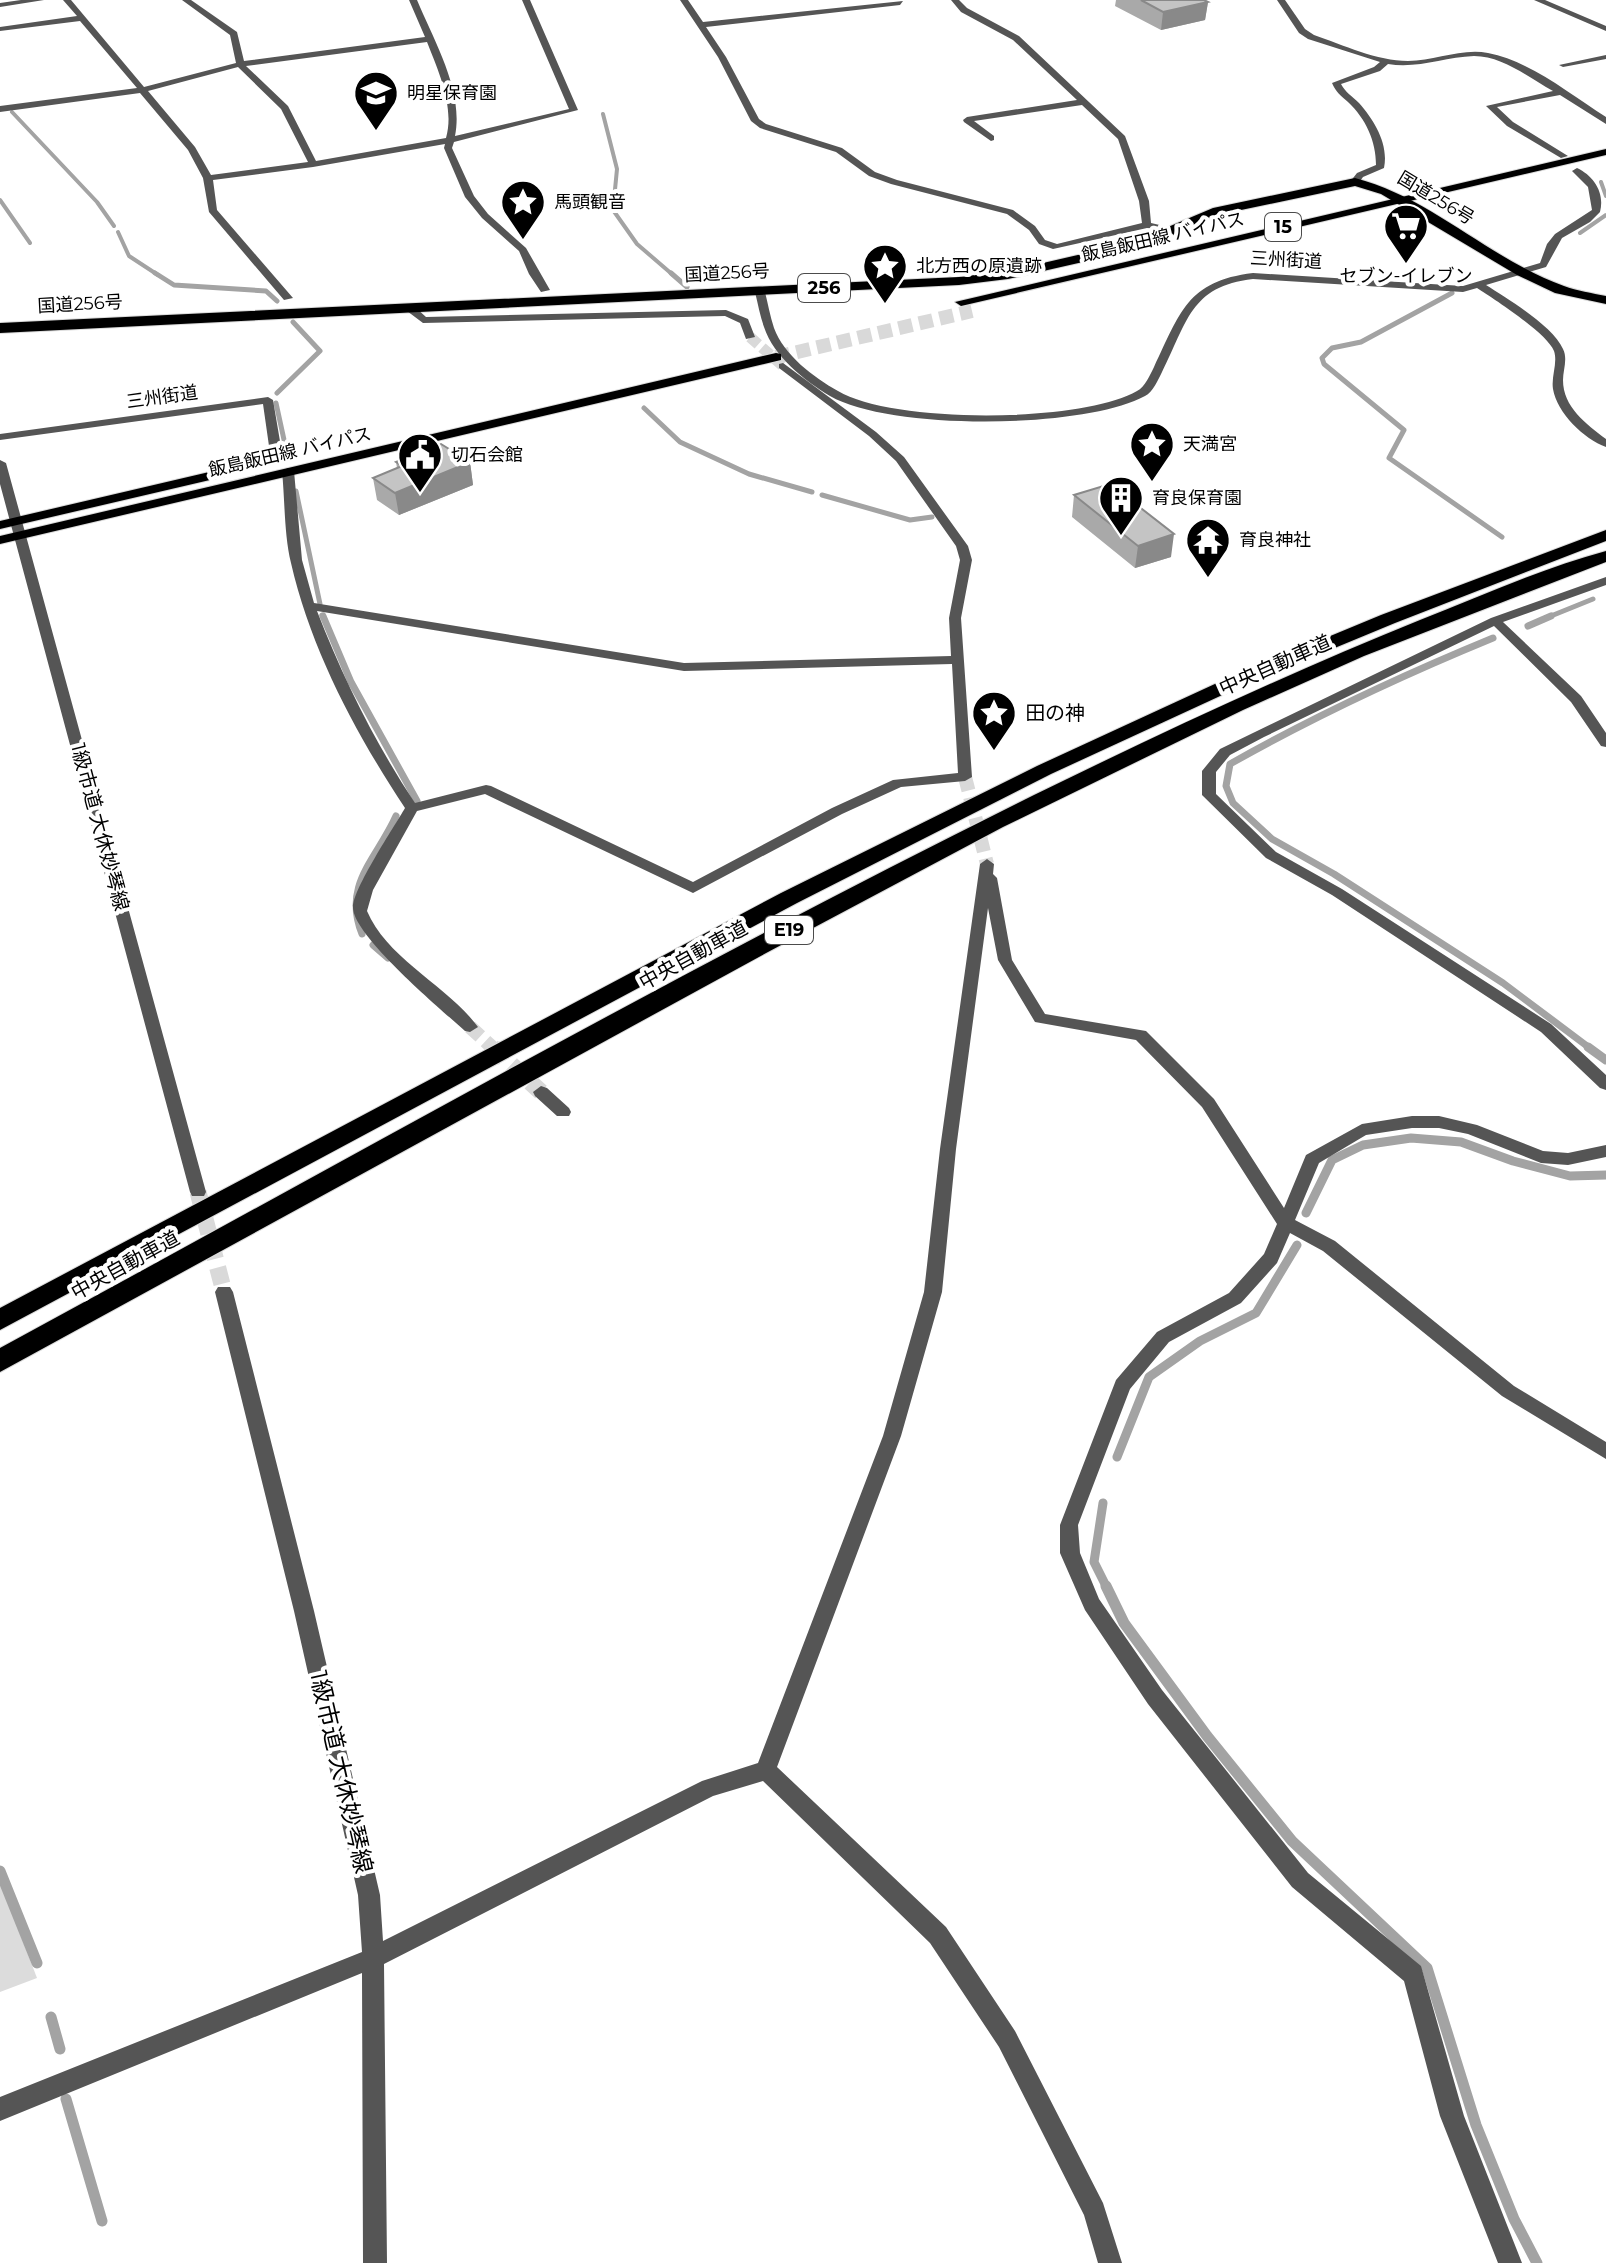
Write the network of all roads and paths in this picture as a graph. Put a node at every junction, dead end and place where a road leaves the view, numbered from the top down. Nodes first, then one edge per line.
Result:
1 (40, 0) edge
2 (67, 0) edge
3 (186, 0) edge
4 (413, 0) edge
5 (526, 0) edge
6 (684, 0) edge
7 (955, 0) edge
8 (1281, 0) edge
9 (1538, 0) edge
10 (900, 3) dead end
11 (0, 5) edge
12 (82, 18) junction
13 (700, 25) junction
14 (0, 29) edge
15 (1606, 29) edge
16 (428, 39) junction
17 (1606, 57) edge
18 (1386, 61) junction
19 (240, 64) junction
20 (1563, 65) dead end
21 (143, 90) junction
22 (1561, 92) junction
23 (1084, 102) junction
24 (0, 109) edge
25 (1606, 121) edge
26 (991, 138) dead end
27 (452, 140) junction
28 (1606, 152) edge
29 (1564, 156) dead end
30 (1606, 163) edge
31 (313, 164) junction
32 (1577, 171) junction
33 (208, 178) junction
34 (1355, 182) junction
35 (1400, 199) junction
36 (1416, 208) junction
37 (1147, 225) junction
38 (1176, 230) junction
39 (1522, 272) junction
40 (1479, 285) junction
41 (545, 290) dead end
42 (760, 292) junction
43 (288, 298) dead end
44 (1606, 300) edge
45 (961, 302) tunnel mouth
46 (411, 309) junction
47 (972, 311) tunnel mouth
48 (0, 328) edge
49 (750, 337) tunnel mouth
50 (775, 357) joint
51 (0, 437) edge
52 (1606, 444) edge
53 (0, 463) edge
54 (284, 465) junction
55 (7, 523) edge
56 (20, 535) junction
57 (1606, 535) edge
58 (0, 540) edge
59 (1606, 556) edge
60 (1606, 581) edge
61 (309, 606) junction
62 (1495, 621) junction
63 (956, 660) junction
64 (1606, 743) edge
65 (412, 808) junction
66 (470, 1027) tunnel mouth
67 (1606, 1084) edge
68 (541, 1092) tunnel mouth
69 (563, 1112) dead end
70 (1606, 1151) edge
71 (198, 1192) tunnel mouth
72 (1284, 1222) junction
73 (224, 1292) tunnel mouth
74 (0, 1320) edge
75 (0, 1361) edge
76 (1606, 1451) edge
77 (766, 1770) junction
78 (373, 1958) junction
79 (0, 2109) edge
80 (375, 2263) edge
81 (1110, 2263) edge
82 (1510, 2263) edge

1 - 11 street
2 - 12 street
3 - 19 street
4 - 16 street
5 - 27 street
6 - 13 street
7 - 23 street
8 - 18 street
9 - 15 street
10 - 13 street
12 - 14 street
12 - 21 street
13 - 37 street
16 - 19 street
16 - 27 street
17 - 20 street
18 - 22 street
18 - 34 street
19 - 21 street
19 - 31 street
21 - 24 street
21 - 33 street
22 - 25 street
22 - 29 street
23 - 26 street
23 - 37 street
27 - 31 street
27 - 41 street
28 - 35 main road, 飯島飯田線 バイパス / 15
30 - 32 main road, 飯島飯田線 バイパス / 15
31 - 33 street
32 - 36 main road, 飯島飯田線 バイパス / 15
32 - 39 street
33 - 43 street
34 - 35 highway, 国道256号
34 - 38 highway, 国道256号 / 256
35 - 36 highway, 国道256号
35 - 45 main road, 飯島飯田線 バイパス / 15
36 - 39 highway, 国道256号
36 - 47 main road, 飯島飯田線 バイパス / 15
37 - 38 street
38 - 42 highway, 国道256号 / 256
39 - 40 street, 三州街道
39 - 44 highway, 国道256号
40 - 42 street, 三州街道
40 - 52 street
42 - 46 highway, 国道256号 / 256
46 - 48 highway, 国道256号 / 256
46 - 49 street
50 - 54 main road, 飯島飯田線 バイパス
50 - 63 street
51 - 54 street, 三州街道
53 - 55 street, 1級市道 大休妙琴線
54 - 55 main road, 飯島飯田線 バイパス
54 - 56 main road, 飯島飯田線 バイパス
54 - 61 street
55 - 56 street, 1級市道 大休妙琴線
56 - 58 main road, 飯島飯田線 バイパス
56 - 71 street, 1級市道 大休妙琴線
57 - 74 highway, 中央自動車道 / E19
59 - 75 highway, 中央自動車道 / E19
60 - 62 street
61 - 63 street
61 - 65 street
62 - 64 street
62 - 67 street
63 - 65 street
65 - 66 street
68 - 69 street
70 - 72 street
72 - 76 street
72 - 77 street
72 - 82 street
73 - 78 street, 1級市道 大休妙琴線
77 - 78 street
77 - 81 street
78 - 79 street
78 - 80 street, 1級市道 大休妙琴線

